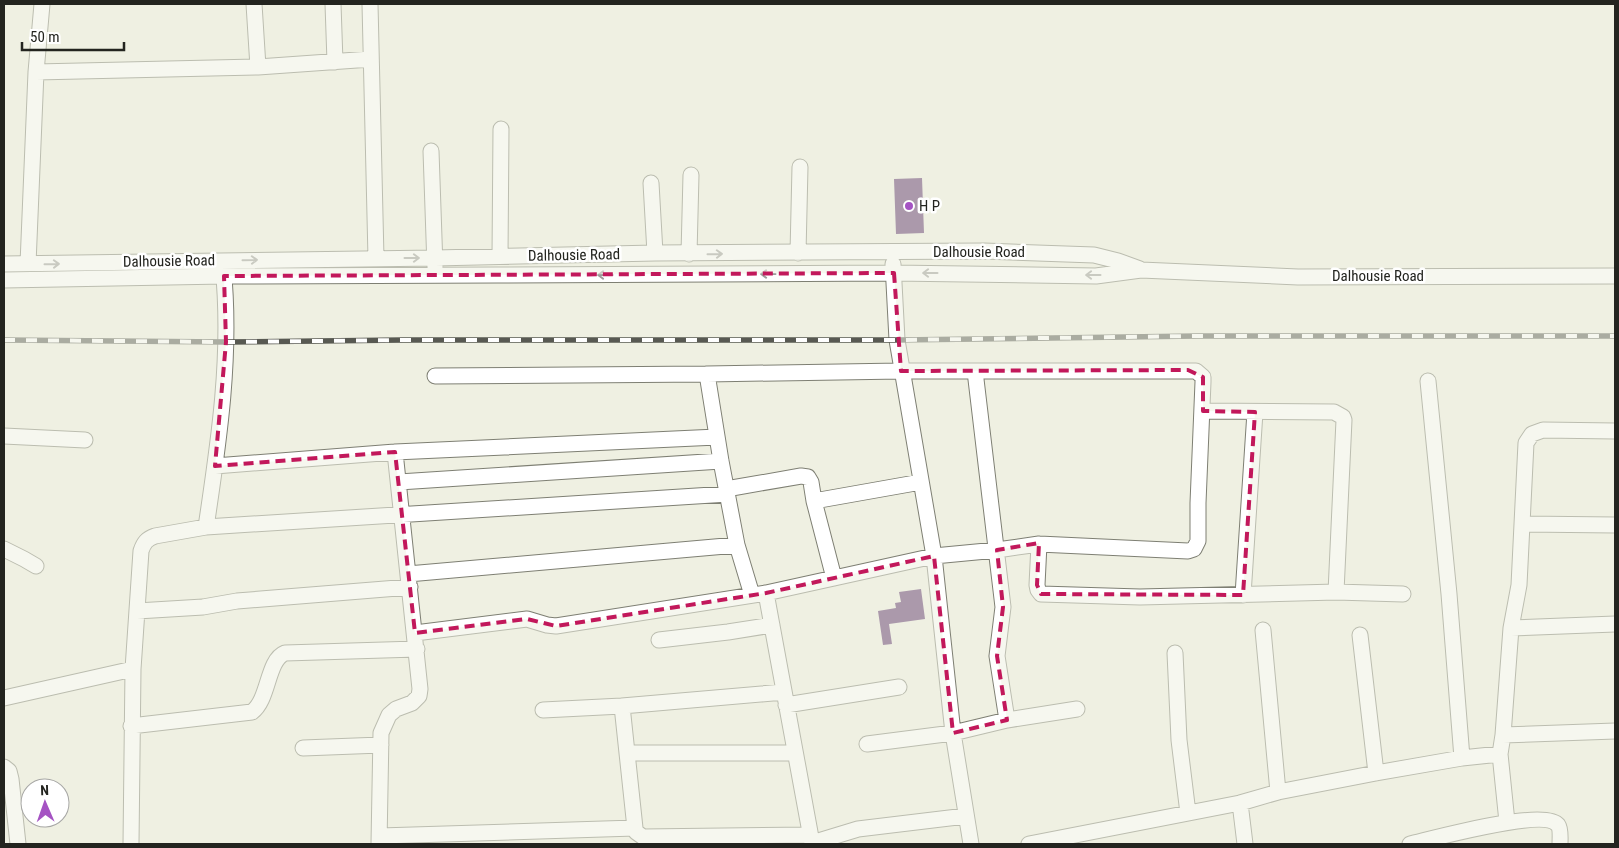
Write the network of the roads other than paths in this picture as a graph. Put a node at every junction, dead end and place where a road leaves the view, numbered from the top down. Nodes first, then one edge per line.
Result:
1 (42, 4) edge
2 (254, 4) edge
3 (333, 4) edge
4 (370, 4) edge
5 (370, 59) junction
6 (335, 62) junction
7 (258, 66) junction
8 (36, 72) junction
9 (501, 130) dead end
10 (431, 151) dead end
11 (800, 167) dead end
12 (691, 174) dead end
13 (651, 182) dead end
14 (893, 252) junction
15 (654, 253) junction
16 (798, 253) junction
17 (689, 254) junction
18 (500, 256) junction
19 (376, 258) junction
20 (435, 258) junction
21 (223, 260) junction
22 (4, 264) edge
23 (28, 264) junction
24 (1141, 270) junction
25 (894, 273) junction
26 (224, 276) junction
27 (436, 276) junction
28 (1615, 276) edge
29 (4, 280) edge
30 (975, 370) junction
31 (901, 371) junction
32 (707, 374) junction
33 (435, 376) dead end
34 (1428, 382) dead end
35 (1203, 411) junction
36 (1255, 412) junction
37 (1615, 431) edge
38 (4, 436) edge
39 (717, 437) junction
40 (85, 440) dead end
41 (395, 452) junction
42 (721, 461) junction
43 (215, 466) junction
44 (399, 482) junction
45 (921, 482) junction
46 (727, 491) junction
47 (814, 501) junction
48 (402, 514) junction
49 (1522, 524) junction
50 (1615, 525) edge
51 (206, 527) junction
52 (1039, 544) junction
53 (737, 545) junction
54 (4, 549) edge
55 (997, 550) junction
56 (934, 556) junction
57 (36, 566) dead end
58 (834, 578) junction
59 (409, 580) junction
60 (1336, 592) junction
61 (759, 594) junction
62 (1403, 594) dead end
63 (1243, 595) junction
64 (137, 611) junction
65 (1615, 624) edge
66 (772, 625) junction
67 (1511, 628) junction
68 (1263, 630) dead end
69 (415, 633) junction
70 (1360, 635) dead end
71 (659, 640) dead end
72 (416, 648) junction
73 (1175, 653) dead end
74 (133, 669) junction
75 (899, 688) dead end
76 (4, 698) edge
77 (785, 699) junction
78 (622, 706) junction
79 (1077, 709) dead end
80 (543, 710) dead end
81 (1007, 720) junction
82 (131, 726) junction
83 (1615, 731) edge
84 (953, 733) junction
85 (1503, 735) junction
86 (867, 744) dead end
87 (381, 745) junction
88 (303, 748) dead end
89 (627, 753) junction
90 (795, 753) junction
91 (1500, 754) junction
92 (1462, 758) junction
93 (4, 767) edge
94 (1376, 773) junction
95 (1278, 792) junction
96 (1240, 804) junction
97 (1188, 813) junction
98 (966, 816) junction
99 (1507, 822) junction
100 (635, 828) junction
101 (379, 840) edge
102 (811, 841) edge
103 (18, 844) edge
104 (131, 844) edge
105 (971, 844) edge
106 (1028, 844) edge
107 (1245, 844) edge
108 (1410, 844) edge
109 (1560, 844) edge

1 - 8 street
2 - 7 street
3 - 6 street
4 - 5 street
5 - 6 street
5 - 19 street
6 - 7 street
7 - 8 street
8 - 23 street
9 - 18 street
10 - 20 street
11 - 16 street
12 - 17 street
13 - 15 street
14 - 16 street, Dalhousie Road
14 - 24 street, Dalhousie Road
14 - 25 street
15 - 17 street, Dalhousie Road
15 - 18 street, Dalhousie Road
17 -> 16 street, Dalhousie Road
18 - 20 street, Dalhousie Road
19 -> 20 street, Dalhousie Road
21 -> 19 street, Dalhousie Road
20 - 27 street
23 -> 21 street, Dalhousie Road
21 - 26 street
22 - 23 street, Dalhousie Road
24 -> 25 street, Dalhousie Road
24 - 28 street, Dalhousie Road
25 -> 27 street, Dalhousie Road
25 - 31 street
26 - 27 street, Dalhousie Road
26 - 29 street, Dalhousie Road
26 - 43 street
30 - 31 street
30 - 35 street
30 - 55 street
31 - 32 street
31 - 45 street
32 - 33 street
32 - 39 street
34 - 92 street
35 - 36 street
35 - 52 street
36 - 60 street
36 - 63 street
37 - 49 street
38 - 40 street
39 - 41 street
39 - 42 street
41 - 43 street
41 - 44 street
42 - 44 street
42 - 46 street
43 - 51 street
44 - 48 street
45 - 47 street
45 - 56 street
46 - 47 street
46 - 48 street
46 - 53 street
47 - 58 street
48 - 51 street
48 - 59 street
49 - 50 street
49 - 67 street
51 - 64 street
52 - 55 street
52 - 63 street
53 - 59 street
53 - 61 street
54 - 57 street
55 - 56 street
55 - 81 street
56 - 58 street
56 - 84 street
58 - 61 street
59 - 64 street
59 - 69 street
60 - 62 street
60 - 63 street
61 - 66 street
61 - 69 street
64 - 74 street
65 - 67 street
66 - 71 street
66 - 77 street
67 - 85 street
68 - 95 street
69 - 72 street
70 - 94 street
72 - 82 street
72 - 87 street
73 - 97 street
74 - 76 street
74 - 82 street
75 - 77 street
77 - 78 street
77 - 90 street
78 - 80 street
78 - 89 street
79 - 81 street
81 - 84 street
82 - 104 street
83 - 85 street
84 - 86 street
84 - 98 street
85 - 91 street
87 - 88 street
87 - 101 street
89 - 90 street
89 - 100 street
90 - 102 street
91 - 92 street
91 - 99 street
92 - 94 street
93 - 103 street
94 - 95 street
95 - 96 street
96 - 97 street
96 - 107 street
97 - 106 street
98 - 102 street
98 - 105 street
99 - 108 street
99 - 109 street
100 - 101 street
100 - 102 street

